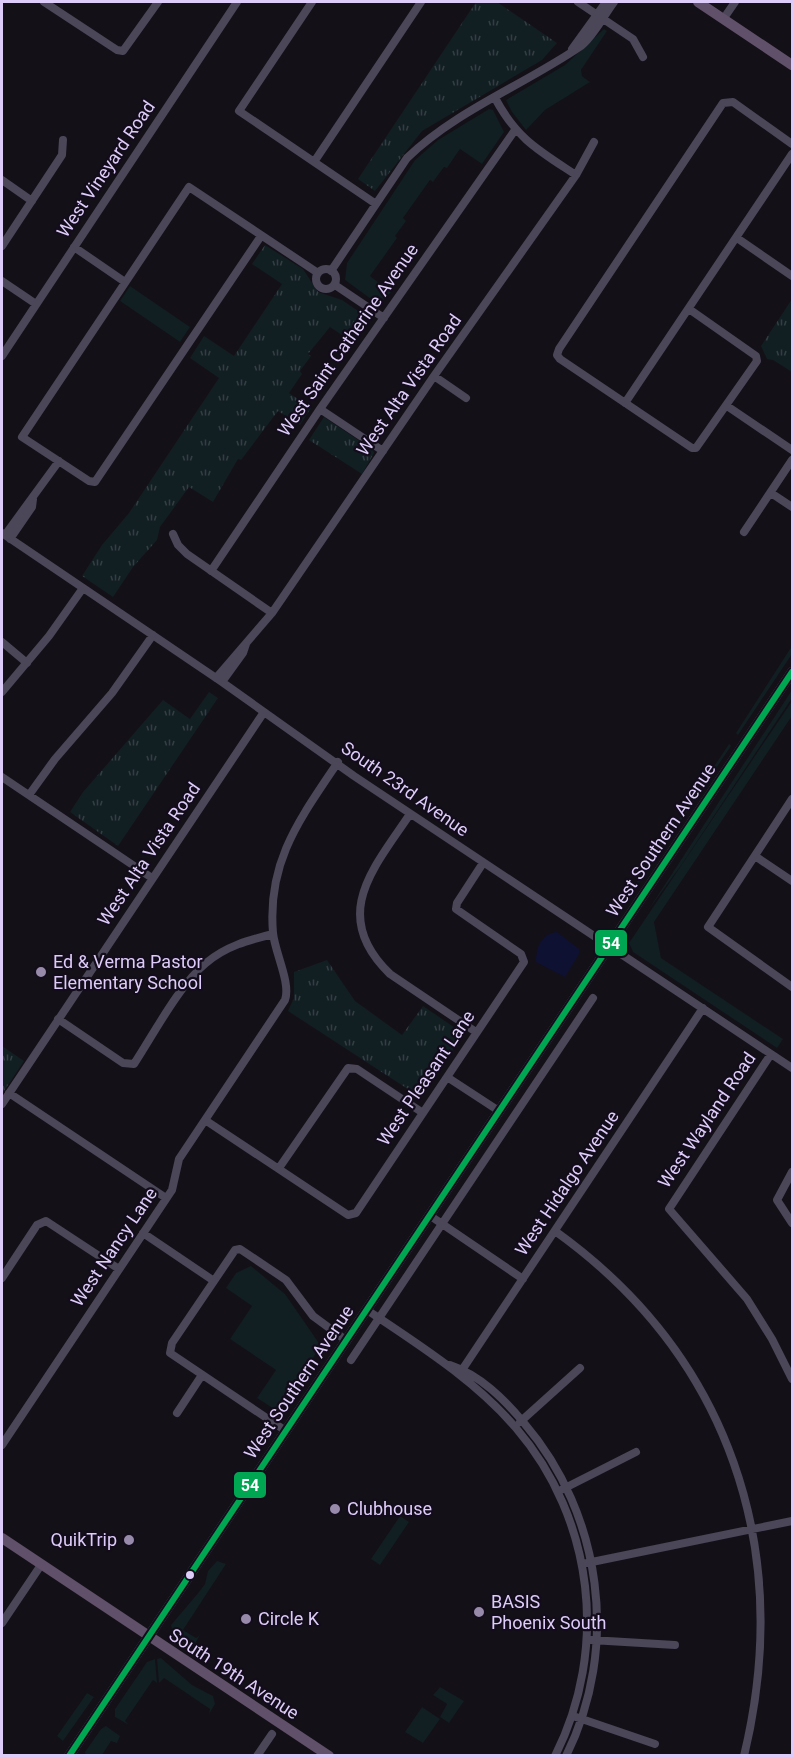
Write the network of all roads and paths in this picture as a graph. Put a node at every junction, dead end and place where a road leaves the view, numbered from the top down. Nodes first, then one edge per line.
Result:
1 (45, 2) edge
2 (158, 2) edge
3 (237, 2) edge
4 (312, 2) edge
5 (421, 2) edge
6 (578, 2) edge
7 (606, 2) edge
8 (614, 2) edge
9 (698, 2) edge
10 (735, 2) edge
11 (600, 16) junction
12 (724, 18) junction
13 (643, 57) dead end
14 (792, 65) edge
15 (495, 98) junction
16 (515, 130) junction
17 (63, 140) dead end
18 (594, 142) dead end
19 (792, 144) edge
20 (792, 154) edge
21 (314, 162) junction
22 (576, 175) junction
23 (2, 180) edge
24 (32, 201) junction
25 (376, 204) junction
26 (261, 236) junction
27 (737, 237) junction
28 (2, 246) edge
29 (74, 247) junction
30 (332, 271) junction
31 (318, 273) junction
32 (792, 276) edge
33 (2, 281) edge
34 (125, 282) junction
35 (335, 285) junction
36 (36, 304) junction
37 (689, 309) junction
38 (384, 318) junction
39 (2, 356) edge
40 (434, 376) junction
41 (466, 398) dead end
42 (625, 403) junction
43 (727, 406) junction
44 (320, 409) junction
45 (792, 450) edge
46 (383, 451) junction
47 (792, 460) edge
48 (59, 461) junction
49 (771, 493) junction
50 (792, 507) edge
51 (744, 532) dead end
52 (173, 534) dead end
53 (5, 535) edge
54 (211, 571) junction
55 (83, 588) junction
56 (272, 613) junction
57 (153, 635) junction
58 (2, 642) edge
59 (27, 663) junction
60 (792, 672) edge
61 (219, 680) junction
62 (2, 692) edge
63 (264, 712) junction
64 (338, 762) junction
65 (2, 777) edge
66 (29, 795) junction
67 (792, 799) edge
68 (411, 814) junction
69 (755, 856) junction
70 (483, 863) junction
71 (152, 878) junction
72 (792, 881) edge
73 (273, 934) junction
74 (610, 947) junction
75 (792, 987) edge
76 (593, 998) dead end
77 (703, 1008) junction
78 (58, 1019) junction
79 (477, 1032) junction
80 (771, 1054) junction
81 (537, 1055) junction
82 (549, 1064) junction
83 (792, 1068) edge
84 (447, 1077) junction
85 (9, 1093) junction
86 (2, 1104) edge
87 (499, 1111) junction
88 (423, 1113) junction
89 (205, 1120) junction
90 (279, 1168) junction
91 (792, 1172) edge
92 (166, 1198) junction
93 (429, 1215) junction
94 (792, 1223) edge
95 (442, 1224) junction
96 (555, 1231) junction
97 (144, 1233) junction
98 (119, 1269) junction
99 (2, 1278) edge
100 (523, 1279) junction
101 (214, 1281) junction
102 (367, 1310) junction
103 (379, 1319) junction
104 (346, 1341) junction
105 (351, 1360) dead end
106 (580, 1368) dead end
107 (460, 1373) junction
108 (202, 1375) junction
109 (792, 1379) edge
110 (177, 1413) dead end
111 (518, 1423) junction
112 (286, 1431) junction
113 (2, 1445) edge
114 (636, 1452) dead end
115 (562, 1489) junction
116 (792, 1521) edge
117 (755, 1529) junction
118 (2, 1538) edge
119 (592, 1562) junction
120 (582, 1564) junction
121 (41, 1565) junction
122 (2, 1623) edge
123 (149, 1638) junction
124 (592, 1640) junction
125 (675, 1645) dead end
126 (572, 1716) junction
127 (581, 1719) junction
128 (272, 1734) dead end
129 (655, 1744) dead end
130 (69, 1755) edge
131 (257, 1755) edge
132 (329, 1755) edge
133 (555, 1755) edge
134 (566, 1755) edge
135 (744, 1755) edge

1 - 2 street
3 - 29 street, West Vineyard Road
4 - 21 street
5 - 21 street
6 - 11 street
7 - 11 street
8 - 11 street
9 - 12 main road
10 - 12 street
11 - 13 street
11 - 15 street
12 - 14 main road
15 - 16 street
15 - 25 street
16 - 22 street
16 - 38 street, West Saint Catherine Avenue
17 - 24 street
18 - 22 street, West Alta Vista Road
19 - 42 street
20 - 27 street
21 - 25 street
22 - 40 street, West Alta Vista Road
23 - 24 street
24 - 28 street
25 - 30 street
26 - 31 street
26 - 34 street
26 - 48 street
27 - 32 street
27 - 37 street
29 - 34 street
29 - 36 street, West Vineyard Road
30 - 31 street
30 - 35 street
31 - 35 street
33 - 36 street
34 - 48 street
35 - 38 street
36 - 39 street, West Vineyard Road
37 - 42 street
37 - 43 street
38 - 44 street, West Saint Catherine Avenue
40 - 41 street
40 - 46 street, West Alta Vista Road
42 - 43 street
43 - 45 street
44 - 46 street
44 - 54 street, West Saint Catherine Avenue
46 - 56 street, West Alta Vista Road
47 - 49 street
48 - 53 street
49 - 50 street
49 - 51 street
52 - 54 street
53 - 55 street, South 23rd Avenue
54 - 56 street
55 - 57 street, South 23rd Avenue
55 - 59 street
56 - 61 street, West Alta Vista Road
57 - 61 street, South 23rd Avenue
57 - 66 street
58 - 59 street
59 - 62 street
60 - 74 main road, West Southern Avenue
61 - 63 street, South 23rd Avenue
63 - 64 street, South 23rd Avenue
63 - 71 street, West Alta Vista Road
64 - 68 street, South 23rd Avenue
64 - 73 street, West Nancy Lane
65 - 66 street
66 - 71 street
67 - 69 street
68 - 70 street, South 23rd Avenue
68 - 79 street
69 - 72 street
69 - 75 street
70 - 74 street, South 23rd Avenue
70 - 79 street, West Pleasant Lane
71 - 78 street, West Alta Vista Road
73 - 78 street
73 - 89 street, West Nancy Lane
74 - 77 street, South 23rd Avenue
74 - 81 main road, West Southern Avenue
76 - 82 street, West Southern Avenue
77 - 80 street, South 23rd Avenue
77 - 96 street, West Hidalgo Avenue
78 - 85 street, West Alta Vista Road
79 - 84 street, West Pleasant Lane
80 - 83 street, South 23rd Avenue
80 - 109 street, West Wayland Road
81 - 82 street
81 - 87 main road, West Southern Avenue
82 - 95 street, West Southern Avenue
84 - 87 street
84 - 88 street, West Pleasant Lane
85 - 86 street, West Alta Vista Road
85 - 92 street
87 - 93 main road, West Southern Avenue
88 - 90 street
88 - 90 street, West Pleasant Lane
89 - 90 street
89 - 92 street, West Nancy Lane
91 - 94 street
92 - 97 street, West Nancy Lane
93 - 95 street
93 - 102 main road, West Southern Avenue
95 - 100 street
95 - 103 street, West Southern Avenue
96 - 100 street, West Hidalgo Avenue
96 - 117 street
97 - 98 street, West Nancy Lane
97 - 101 street
98 - 99 street
98 - 113 street, West Nancy Lane
100 - 107 street, West Hidalgo Avenue
101 - 104 street
101 - 108 street
102 - 103 street
102 - 104 main road, West Southern Avenue
103 - 105 street, West Southern Avenue
103 - 107 street
104 - 112 main road, West Southern Avenue
106 - 111 street
107 - 111 street
108 - 110 street
108 - 112 street
111 - 115 street
112 - 123 main road, West Southern Avenue
114 - 115 street
115 - 119 street
115 - 120 street
116 - 117 street
117 - 119 street
117 - 135 street
118 - 121 main road, South 19th Avenue
119 - 120 street
119 - 124 street
120 - 124 street
121 - 122 street
121 - 123 main road, South 19th Avenue
123 - 130 main road, West Southern Avenue
123 - 132 main road, South 19th Avenue
124 - 125 street
124 - 126 street
124 - 127 street
126 - 127 street
126 - 133 street
127 - 129 street
127 - 134 street
128 - 131 street

